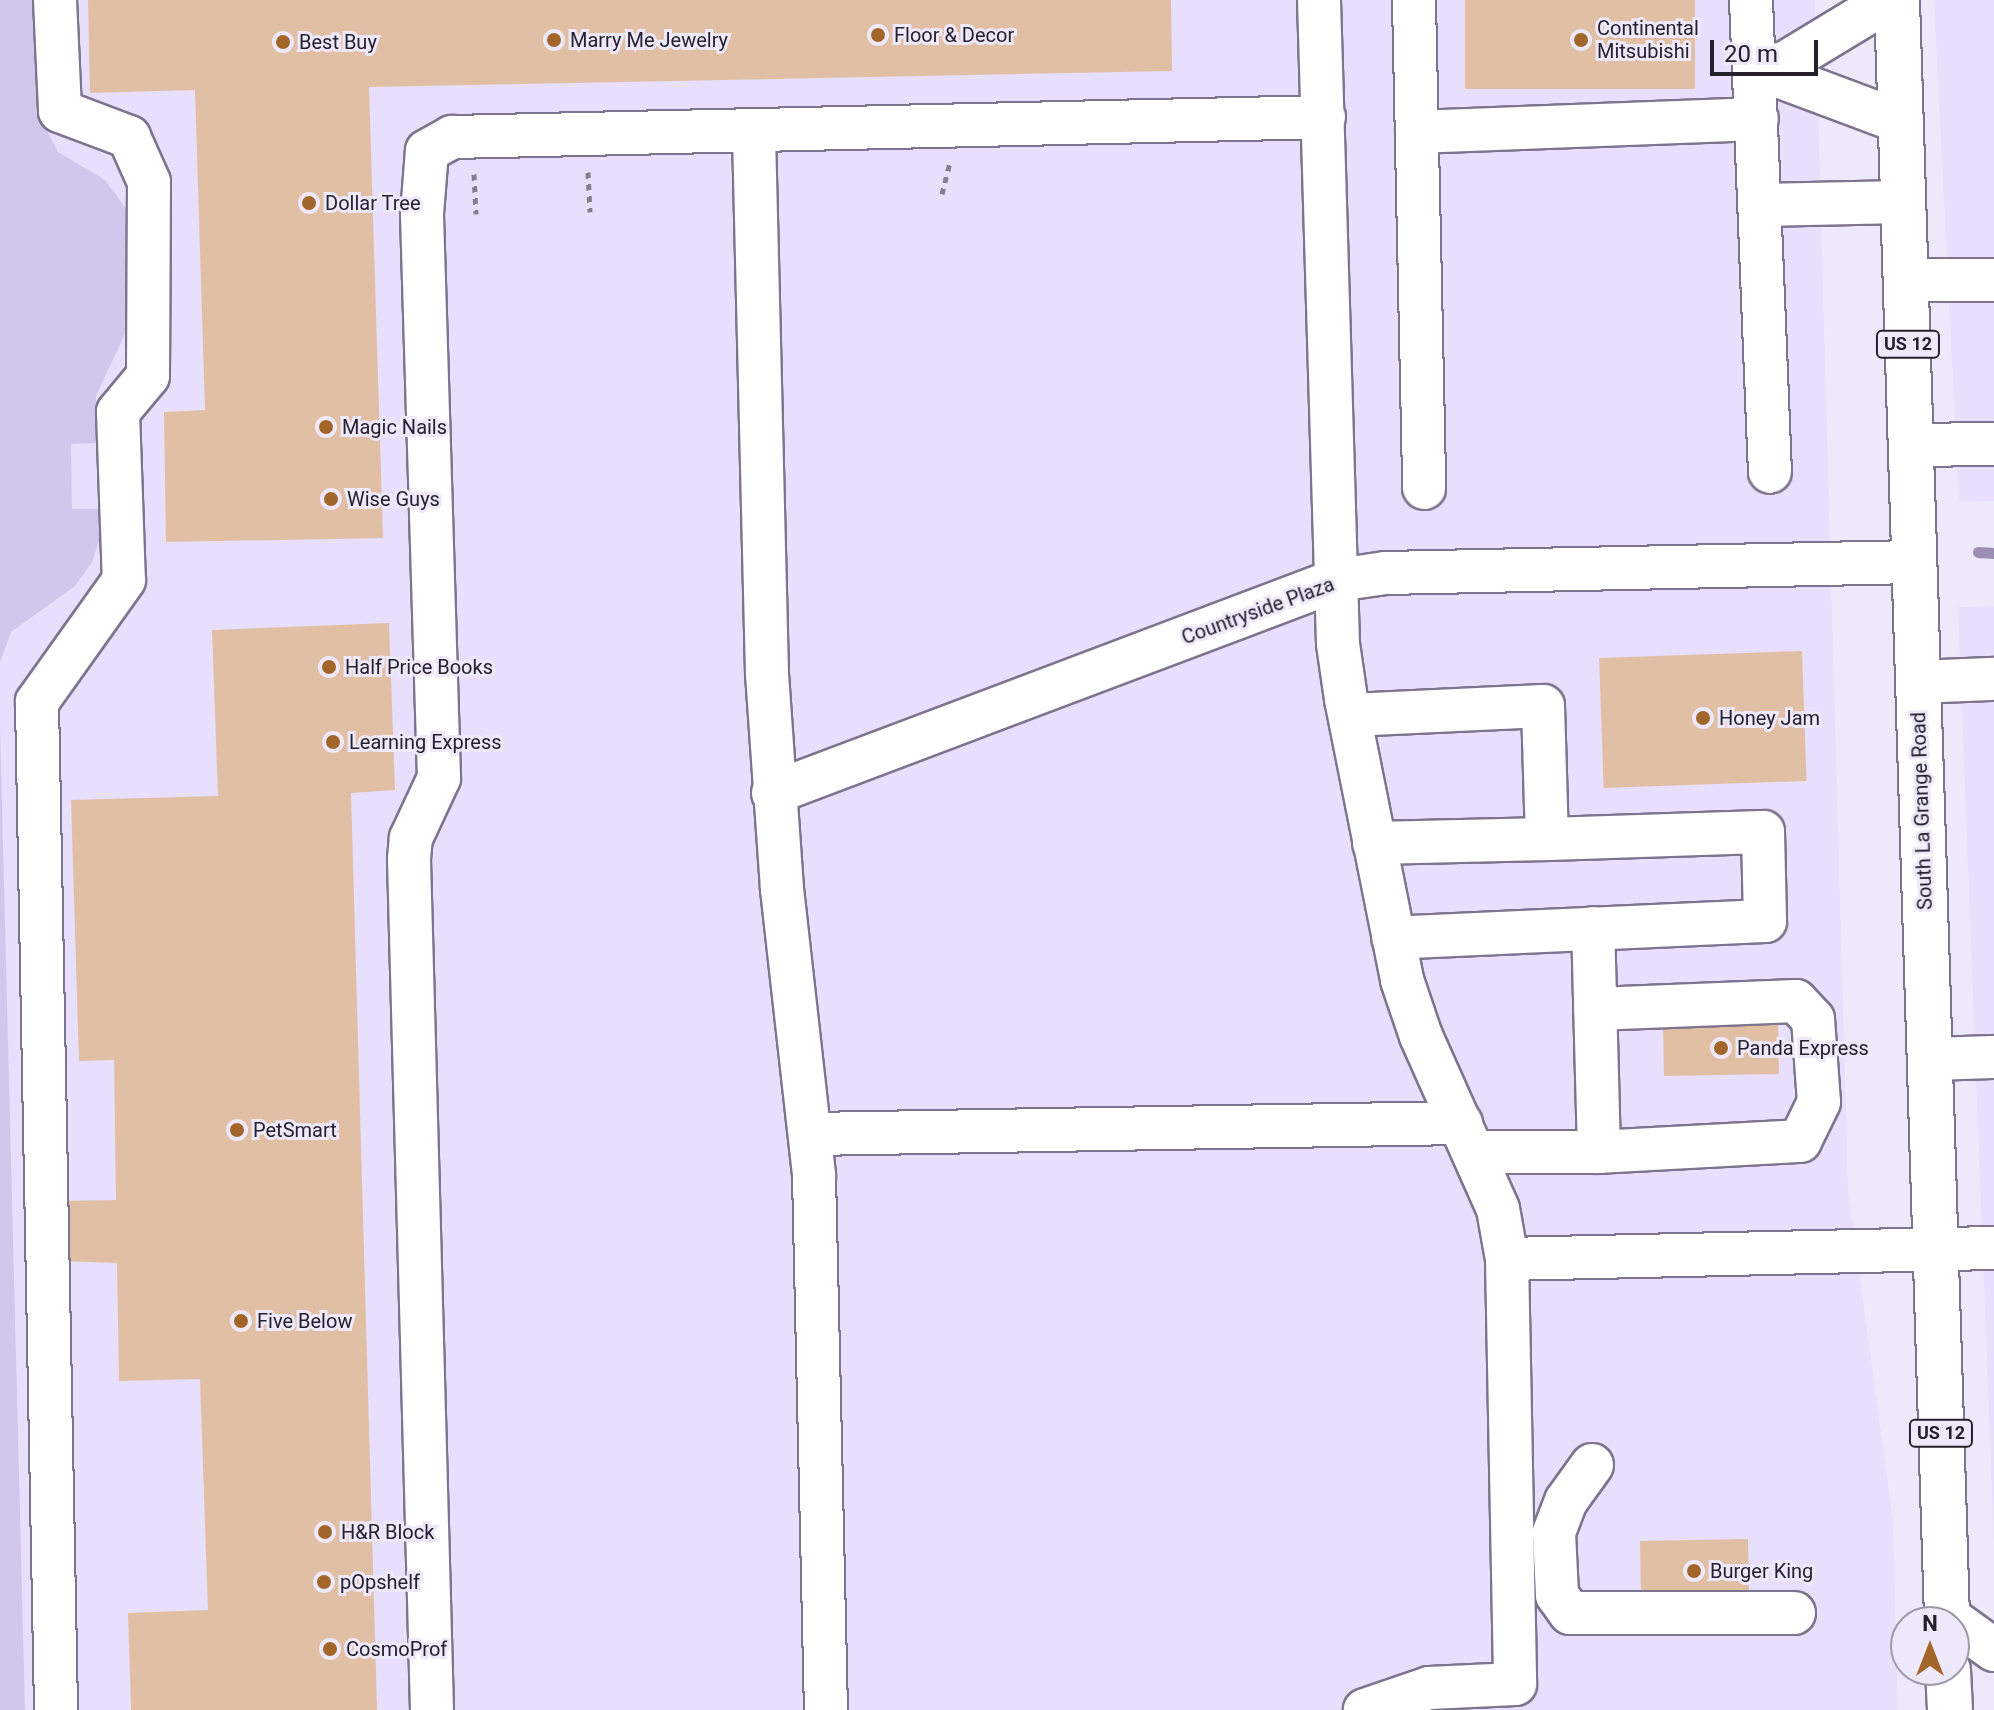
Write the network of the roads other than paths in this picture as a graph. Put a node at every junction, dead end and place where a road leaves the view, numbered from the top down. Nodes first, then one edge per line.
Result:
1 (55, 0) edge
2 (1319, 0) edge
3 (1414, 0) edge
4 (1751, 0) edge
5 (1889, 0) edge
6 (1897, 0) edge
7 (1754, 67) junction
8 (1324, 117) junction
9 (1757, 119) junction
10 (1901, 122) junction
11 (1417, 132) junction
12 (754, 134) junction
13 (1903, 202) junction
14 (1760, 205) junction
15 (1906, 280) junction
16 (1994, 280) edge
17 (1994, 444) edge
18 (1911, 445) junction
19 (1770, 472) dead end
20 (1424, 488) dead end
21 (1914, 562) junction
22 (1337, 580) junction
23 (1994, 679) edge
24 (1918, 682) junction
25 (1350, 715) junction
26 (773, 793) junction
27 (1547, 839) junction
28 (1374, 843) junction
29 (1593, 928) junction
30 (1393, 938) junction
31 (1595, 1009) junction
32 (1994, 1057) edge
33 (1930, 1059) junction
34 (811, 1134) junction
35 (1467, 1138) junction
36 (1599, 1152) junction
37 (1994, 1248) edge
38 (1936, 1250) junction
39 (1507, 1259) junction
40 (1592, 1465) dead end
41 (1947, 1606) edge
42 (1794, 1613) dead end
43 (1970, 1634) edge
44 (1994, 1650) edge
45 (1949, 1686) edge
46 (56, 1710) edge
47 (432, 1710) edge
48 (826, 1710) edge
49 (1365, 1710) edge
50 (1950, 1710) edge

1 - 46 street
2 - 8 street
3 - 11 street
4 - 7 street
5 - 7 street
6 - 10 main road, South La Grange Road / US 12
7 - 9 street
7 - 10 street
8 - 12 street
8 - 22 street
9 - 11 street
9 - 14 street
10 - 13 main road, South La Grange Road / US 12
11 - 20 street
12 - 26 street
12 - 47 street
13 - 14 street
13 - 15 main road, South La Grange Road / US 12
14 - 19 street
15 - 16 street
15 - 18 main road, South La Grange Road / US 12
17 - 18 street
18 - 21 main road, South La Grange Road / US 12
21 - 22 street, Countryside Plaza
21 - 24 main road, South La Grange Road / US 12
22 - 25 street
22 - 26 street, Countryside Plaza
23 - 24 street
24 - 33 main road, South La Grange Road / US 12
25 - 27 street
25 - 28 street
26 - 34 street
27 - 28 street
27 - 29 street
28 - 30 street
29 - 30 street
29 - 31 street
30 - 35 street
31 - 36 street
31 - 36 street
32 - 33 street
33 - 38 main road, South La Grange Road / US 12
34 - 35 street
34 - 48 street
35 - 36 street
35 - 39 street
37 - 38 street
38 - 39 street
38 - 41 main road, South La Grange Road / US 12
39 - 49 street
40 - 42 street
43 - 44 street
45 - 50 main road

